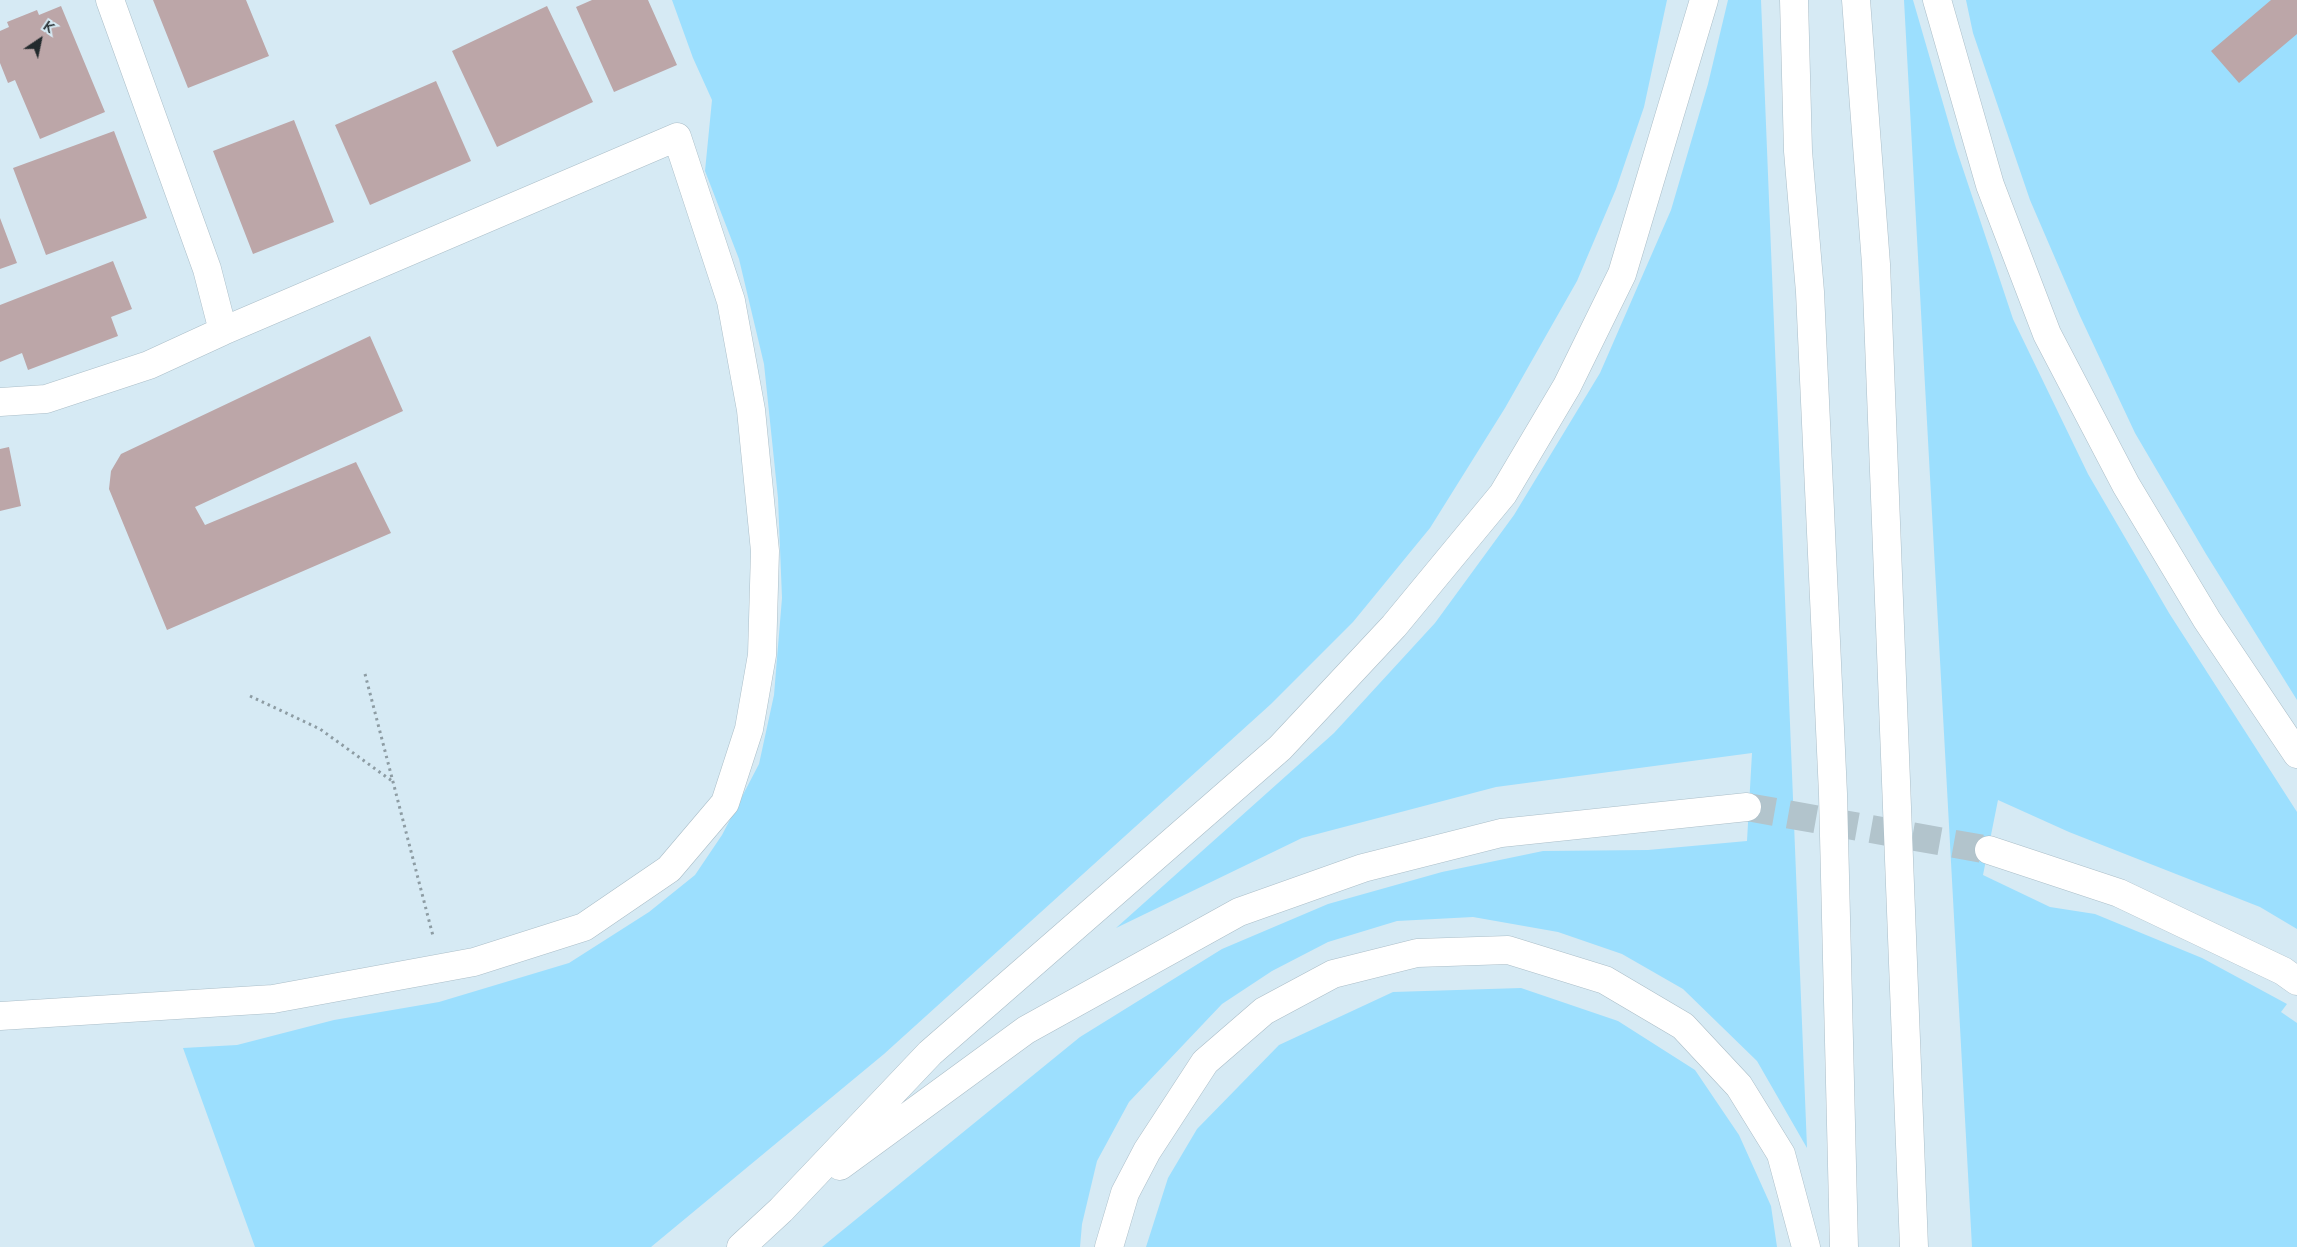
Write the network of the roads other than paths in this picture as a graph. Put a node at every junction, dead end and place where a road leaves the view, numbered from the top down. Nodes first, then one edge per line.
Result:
1 (110, 0) edge
2 (1704, 0) edge
3 (1794, 0) edge
4 (1856, 0) edge
5 (1937, 0) edge
6 (223, 331) junction
7 (0, 402) edge
8 (2297, 754) edge
9 (1747, 807) tunnel mouth
10 (1989, 850) tunnel mouth
11 (2290, 976) edge
12 (0, 1016) edge
13 (781, 1210) junction
14 (741, 1247) edge
15 (1109, 1247) edge
16 (1806, 1247) edge
17 (1844, 1247) edge
18 (1914, 1247) edge

1 - 6 main road
2 - 13 main road
3 - 17 main road
4 - 18 main road
5 - 8 main road
6 - 7 main road
6 - 12 main road
9 - 13 main road
10 - 11 main road
13 - 14 main road
15 - 16 main road

